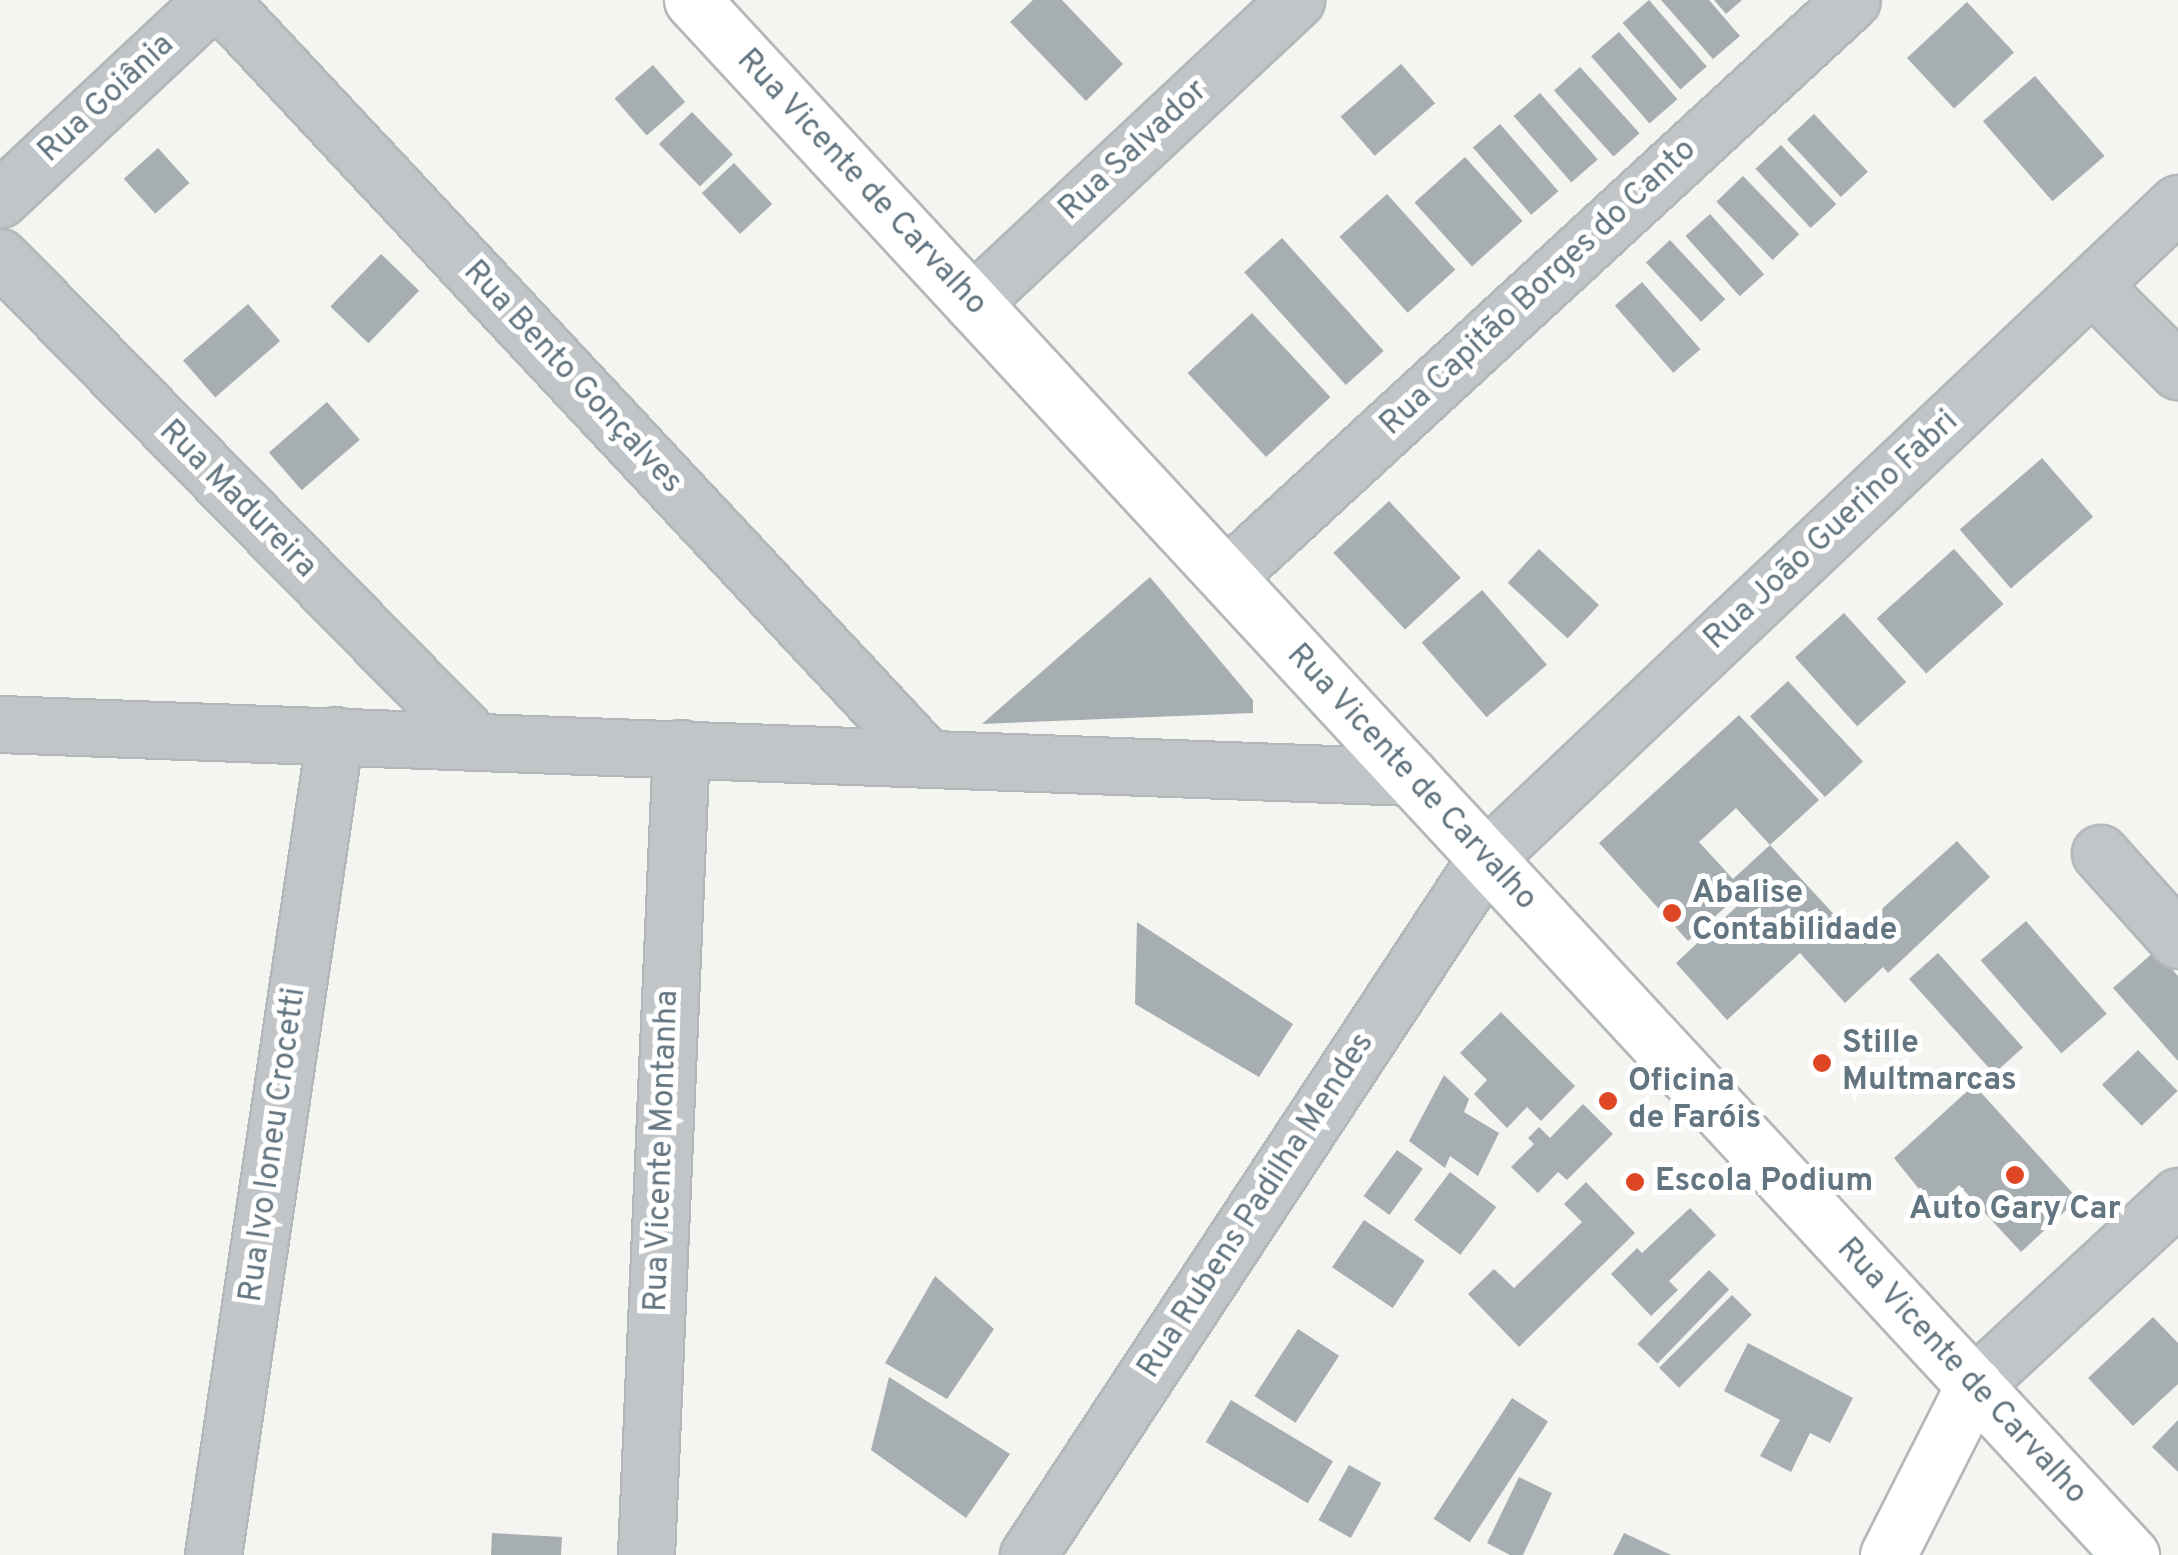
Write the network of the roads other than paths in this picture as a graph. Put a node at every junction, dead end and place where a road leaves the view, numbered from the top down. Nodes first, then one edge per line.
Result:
1 (216, 0) edge
2 (692, 0) edge
3 (1296, 0) edge
4 (1852, 0) edge
5 (0, 199) edge
6 (2178, 203) edge
7 (0, 257) edge
8 (2092, 285) junction
9 (972, 302) junction
10 (2178, 371) edge
11 (1226, 577) junction
12 (0, 724) edge
13 (335, 736) junction
14 (475, 741) junction
15 (681, 748) junction
16 (926, 757) junction
17 (1410, 777) junction
18 (2100, 853) dead end
19 (1486, 858) junction
20 (2178, 940) edge
21 (2178, 1196) edge
22 (1974, 1385) junction
23 (213, 1555) edge
24 (646, 1555) edge
25 (1028, 1555) edge
26 (1888, 1555) edge
27 (2131, 1555) edge

1 - 5 street, Rua Goiânia
1 - 16 street, Rua Bento Gonçalves
2 - 9 main road, Rua Vicente de Carvalho
3 - 9 street, Rua Salvador
4 - 11 street, Rua Capitão Borges do Canto
6 - 8 street, Rua João Guerino Fabri
7 - 14 street, Rua Madureira
8 - 10 street
8 - 19 street, Rua João Guerino Fabri
9 - 11 main road, Rua Vicente de Carvalho
11 - 17 main road, Rua Vicente de Carvalho
12 - 13 street
13 - 14 street
13 - 23 street, Rua Ivo Ioneu Crocetti
14 - 15 street
15 - 16 street
15 - 24 street, Rua Vicente Montanha
16 - 17 street
17 - 19 main road, Rua Vicente de Carvalho
18 - 20 street
19 - 22 main road, Rua Vicente de Carvalho
19 - 25 street, Rua Rubens Padilha Mendes
21 - 22 street
22 - 26 main road
22 - 27 main road, Rua Vicente de Carvalho

